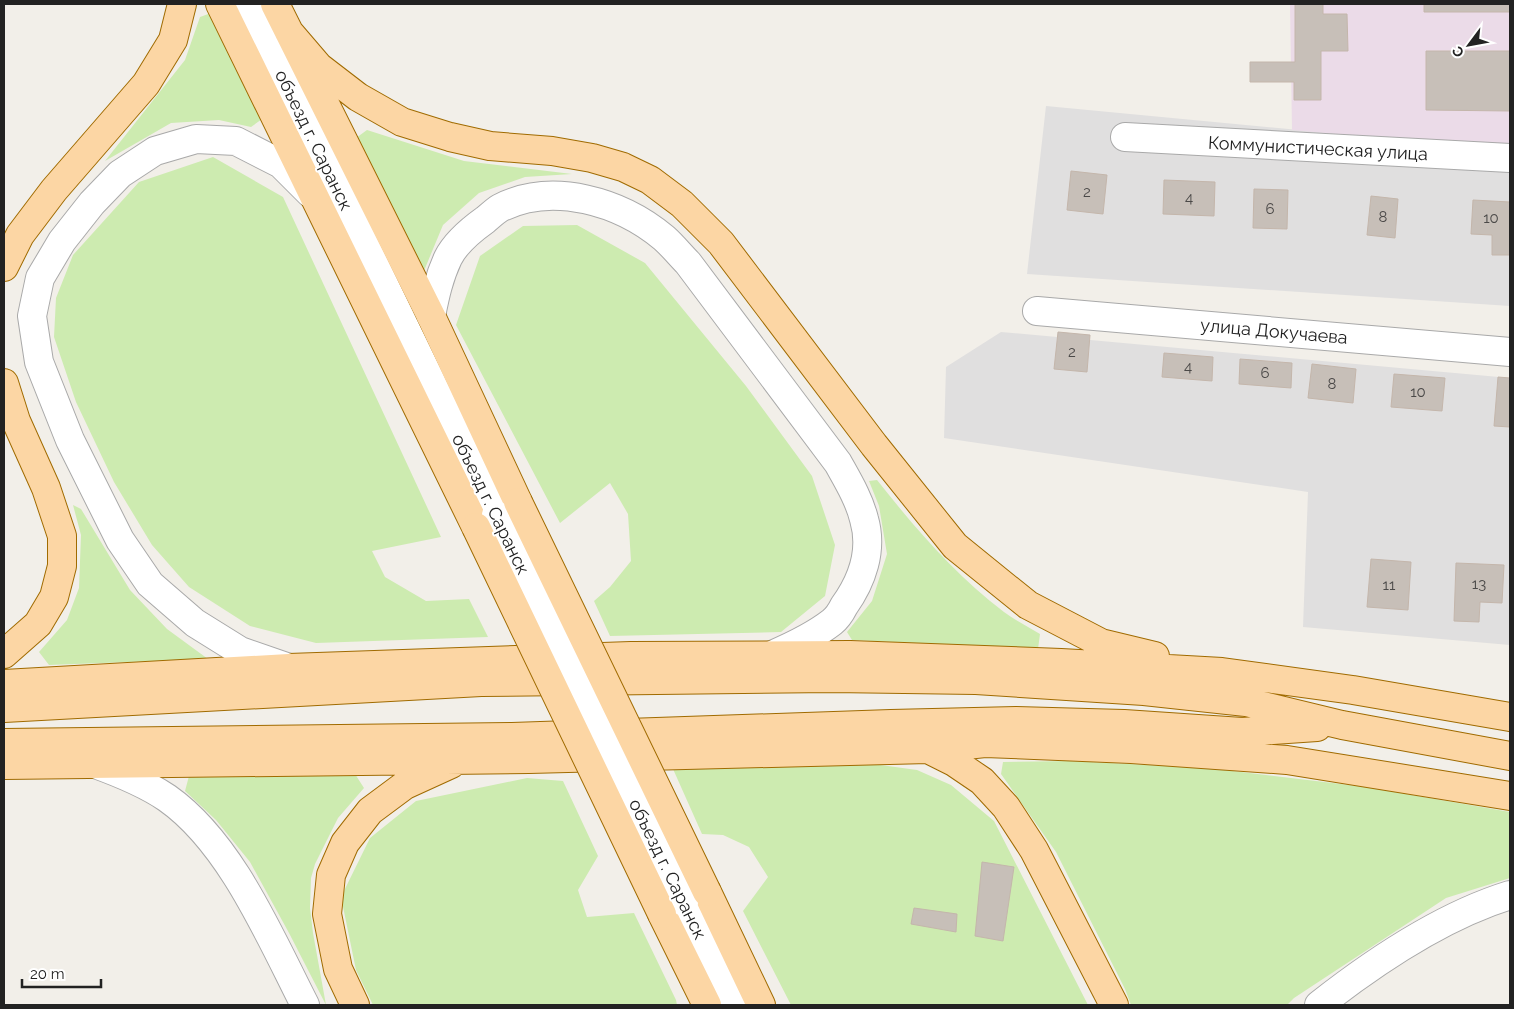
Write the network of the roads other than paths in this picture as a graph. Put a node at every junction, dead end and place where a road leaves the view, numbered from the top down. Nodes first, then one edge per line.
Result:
1 (182, 4) edge
2 (220, 4) edge
3 (248, 4) edge
4 (275, 4) edge
5 (289, 32) junction
6 (1125, 137) dead end
7 (1510, 158) edge
8 (315, 198) junction
9 (4, 266) edge
10 (1037, 311) dead end
11 (430, 316) junction
12 (1510, 352) edge
13 (4, 383) edge
14 (497, 514) junction
15 (4, 654) edge
16 (772, 655) junction
17 (289, 668) junction
18 (1222, 672) junction
19 (4, 684) edge
20 (4, 708) edge
21 (1510, 717) edge
22 (1342, 725) junction
23 (4, 743) edge
24 (928, 749) junction
25 (1510, 756) edge
26 (461, 759) junction
27 (93, 764) junction
28 (4, 765) edge
29 (1510, 796) edge
30 (1510, 895) edge
31 (684, 903) junction
32 (305, 1005) edge
33 (355, 1005) edge
34 (707, 1005) edge
35 (735, 1005) edge
36 (761, 1005) edge
37 (1114, 1005) edge
38 (1318, 1005) edge

1 - 9 main road
2 - 8 main road
3 - 14 street, объезд г. Саранск
4 - 5 main road
5 - 11 main road
5 - 18 main road
6 - 7 street, Коммунистическая улица
8 - 14 main road
8 - 17 street
10 - 12 street, улица Докучаева
11 - 14 main road
11 - 16 street
13 - 15 main road
14 - 31 main road, bridge
14 - 31 main road, bridge
16 - 17 main road
16 - 18 main road
17 - 19 main road
18 - 21 main road
20 - 22 main road
22 - 23 main road
22 - 25 main road
24 - 26 main road
24 - 29 main road
24 - 37 main road
26 - 27 main road
26 - 33 main road
27 - 28 main road
27 - 32 street
30 - 38 street
31 - 34 main road
31 - 35 street, объезд г. Саранск
31 - 36 main road

